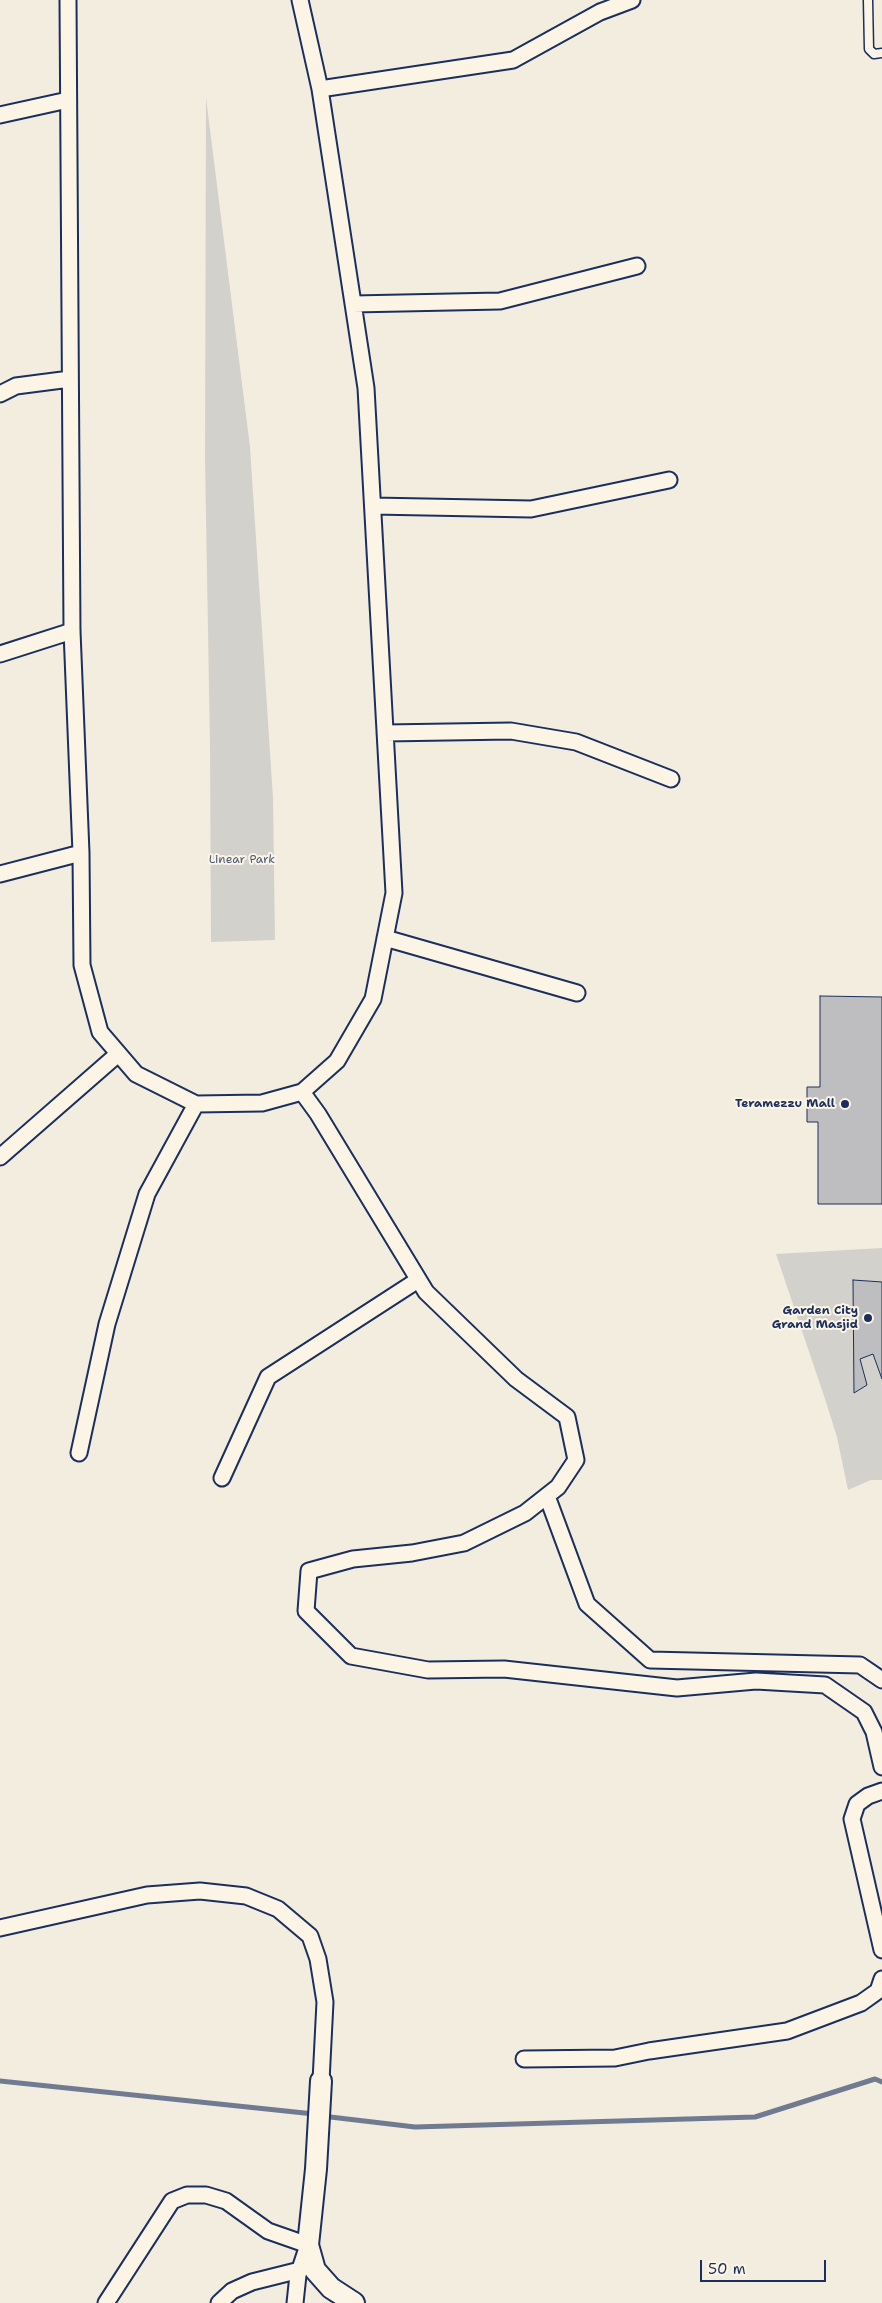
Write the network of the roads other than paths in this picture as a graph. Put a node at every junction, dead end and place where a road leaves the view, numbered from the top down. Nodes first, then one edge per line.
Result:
1 (68, 0) edge
2 (300, 0) edge
3 (632, 0) edge
4 (868, 0) edge
5 (882, 53) edge
6 (320, 89) junction
7 (68, 100) junction
8 (0, 115) edge
9 (637, 266) dead end
10 (353, 304) junction
11 (70, 379) junction
12 (0, 394) edge
13 (669, 480) dead end
14 (373, 506) junction
15 (72, 631) junction
16 (0, 654) edge
17 (385, 733) junction
18 (671, 779) dead end
19 (81, 853) junction
20 (0, 874) edge
21 (385, 938) junction
22 (576, 993) dead end
23 (118, 1054) junction
24 (302, 1092) junction
25 (196, 1104) junction
26 (0, 1157) edge
27 (418, 1280) junction
28 (79, 1453) dead end
29 (222, 1478) dead end
30 (546, 1496) junction
31 (882, 1680) edge
32 (882, 1767) edge
33 (882, 1791) edge
34 (0, 1928) edge
35 (882, 1950) edge
36 (882, 1979) edge
37 (524, 2059) dead end
38 (321, 2081) joint
39 (308, 2245) junction
40 (300, 2270) junction
41 (106, 2303) edge
42 (220, 2303) edge
43 (295, 2303) edge
44 (354, 2303) edge

1 - 7 street
2 - 6 street
3 - 6 street
4 - 5 lane
6 - 10 street
7 - 8 street
7 - 11 street
9 - 10 street
10 - 14 street
11 - 12 street
11 - 15 street
13 - 14 street
14 - 17 street
15 - 16 street
15 - 19 street
17 - 18 street
17 - 21 street
19 - 20 street
19 - 23 street
21 - 22 street
21 - 24 street
23 - 25 street
23 - 26 street
24 - 25 street
24 - 27 street
25 - 28 street
27 - 29 street
27 - 30 street
30 - 31 street
30 - 32 street
33 - 35 street
34 - 38 street
36 - 37 street
38 - 39 street
39 - 40 street
39 - 41 street
39 - 44 street
40 - 42 street
40 - 43 street

